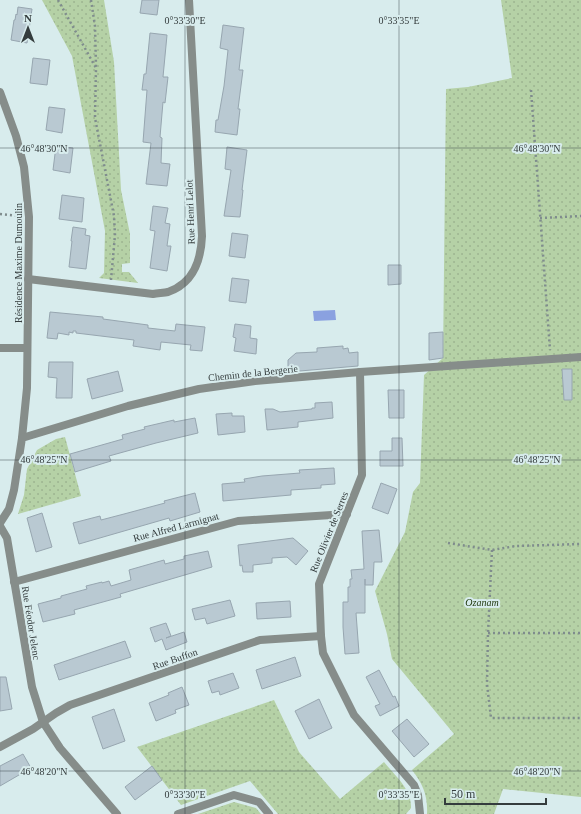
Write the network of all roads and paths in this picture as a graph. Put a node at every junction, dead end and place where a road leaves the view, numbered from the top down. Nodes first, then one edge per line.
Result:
1 (58, 0) edge
2 (91, 0) edge
3 (189, 0) edge
4 (96, 68) junction
5 (530, 90) dead end
6 (0, 92) edge
7 (0, 214) edge
8 (581, 216) edge
9 (29, 217) junction
10 (540, 218) junction
11 (28, 279) junction
12 (111, 289) junction
13 (0, 348) edge
14 (27, 348) junction
15 (581, 357) edge
16 (550, 359) junction
17 (360, 372) junction
18 (22, 438) junction
19 (347, 514) junction
20 (0, 523) edge
21 (0, 526) edge
22 (448, 543) dead end
23 (581, 544) edge
24 (492, 550) junction
25 (14, 582) junction
26 (488, 633) junction
27 (581, 633) edge
28 (321, 636) junction
29 (581, 718) edge
30 (43, 722) junction
31 (0, 747) edge
32 (117, 814) edge
33 (178, 814) edge
34 (269, 814) edge
35 (420, 814) edge

1 - 4 path
2 - 4 path
3 - 12 street, Rue Henri Lelot
4 - 12 path
5 - 10 path
6 - 9 street, Résidence Maxime Dumoulin
7 - 9 path
8 - 10 path
9 - 11 street, Résidence Maxime Dumoulin
10 - 16 path
11 - 12 street, Rue Henri Lelot
11 - 14 street, Résidence Maxime Dumoulin
13 - 14 street
14 - 18 street, Résidence Maxime Dumoulin
15 - 16 street, Chemin de la Bergerie
16 - 17 street, Chemin de la Bergerie
17 - 18 street, Chemin de la Bergerie
17 - 19 street, Rue Olivier de Serres
18 - 20 street
19 - 25 street, Rue Alfred Larmignat
19 - 28 street, Rue Olivier de Serres
21 - 25 street, Rue Féodor Jelenc
22 - 24 path
23 - 24 path
24 - 26 path
25 - 30 street, Rue Féodor Jelenc
26 - 27 path
26 - 29 path
28 - 30 street, Rue Buffon
28 - 35 street, Rue Olivier de Serres
30 - 31 street
30 - 32 street, Rue Féodor Jelenc
33 - 34 street

